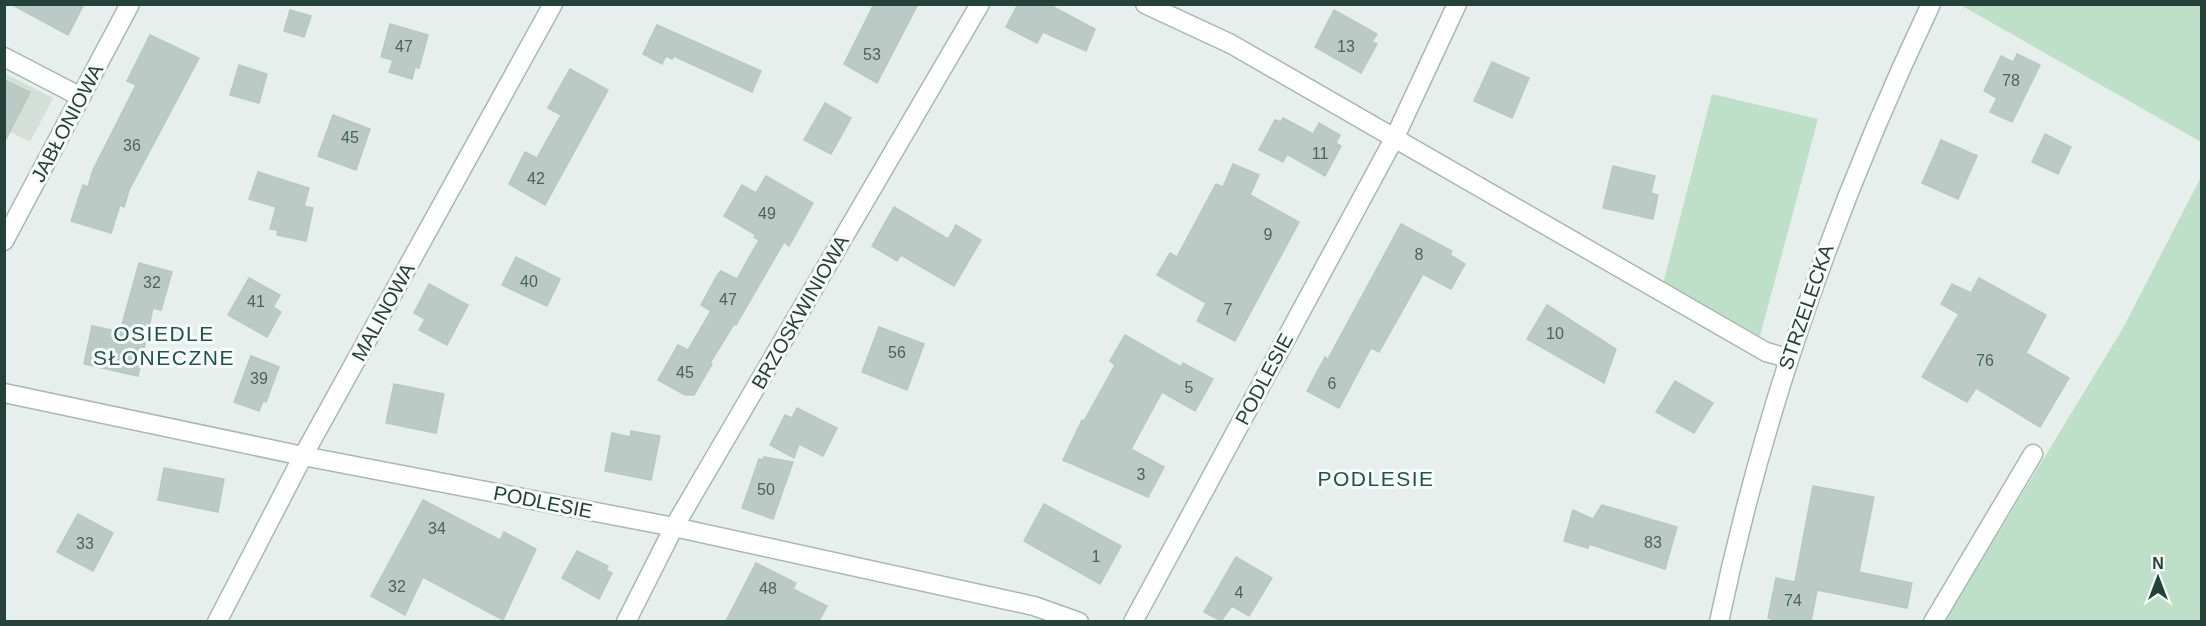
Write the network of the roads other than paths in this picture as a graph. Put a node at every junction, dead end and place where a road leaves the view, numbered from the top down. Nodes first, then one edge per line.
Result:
1 (130, 4) edge
2 (553, 4) edge
3 (980, 4) edge
4 (1145, 4) edge
5 (1457, 4) edge
6 (1930, 4) edge
7 (4, 57) edge
8 (81, 97) junction
9 (1395, 138) junction
10 (4, 241) edge
11 (1788, 358) junction
12 (4, 393) edge
13 (2033, 454) dead end
14 (303, 456) junction
15 (674, 527) junction
16 (1030, 614) edge
17 (217, 621) edge
18 (626, 621) edge
19 (1079, 621) edge
20 (1133, 621) edge
21 (1719, 621) edge
22 (1934, 621) edge

1 - 8 street, JABŁONIOWA
2 - 14 street, MALINOWA
3 - 15 street, BRZOSKWINIOWA
4 - 9 street
5 - 9 street, PODLESIE
6 - 11 street, STRZELECKA
7 - 8 street
8 - 10 street, JABŁONIOWA
9 - 11 street
9 - 20 street, PODLESIE
11 - 21 street, STRZELECKA
12 - 14 street, PODLESIE
13 - 22 street
14 - 15 street, PODLESIE
14 - 17 street, MALINOWA
15 - 16 street, PODLESIE
15 - 18 street, BRZOSKWINIOWA
16 - 19 street, PODLESIE

